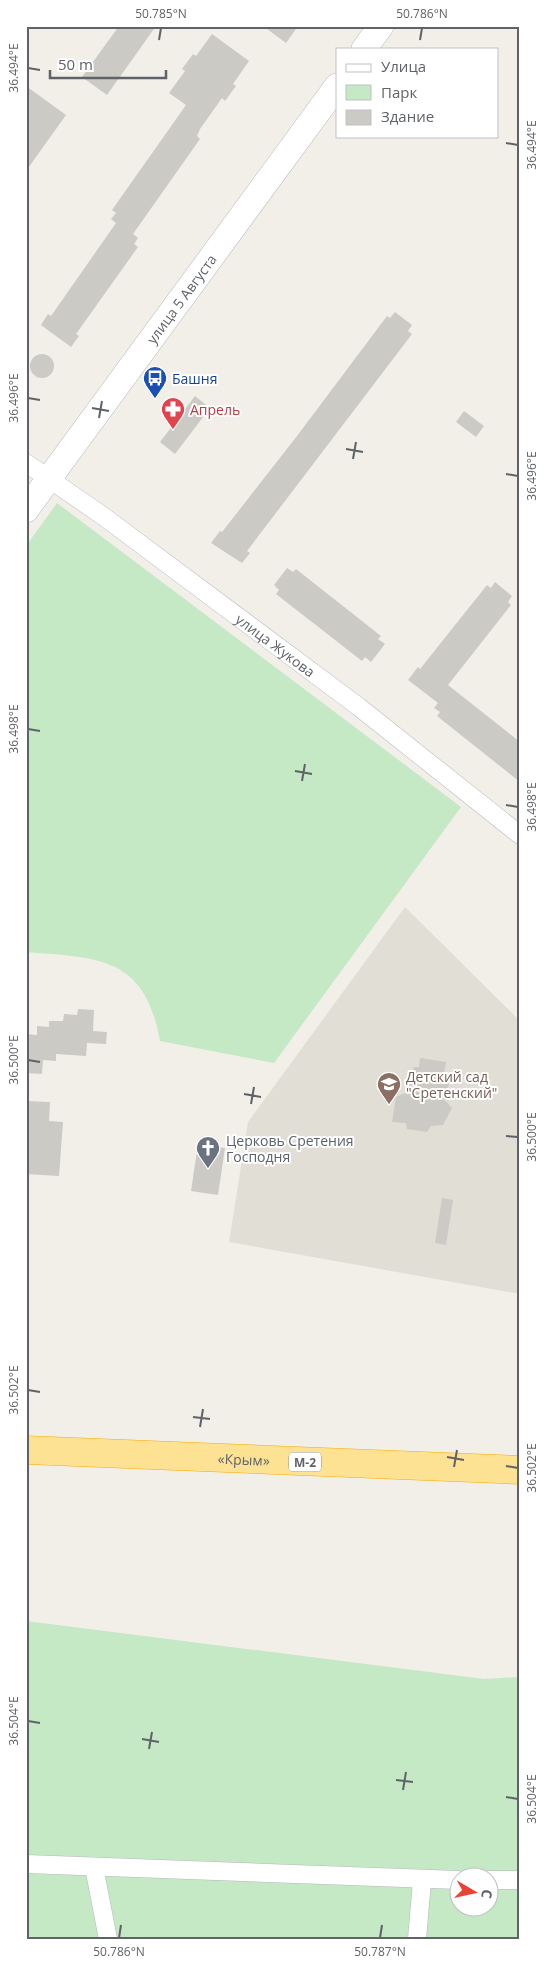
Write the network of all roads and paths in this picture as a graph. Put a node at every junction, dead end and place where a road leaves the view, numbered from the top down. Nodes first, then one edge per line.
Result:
1 (381, 26) edge
2 (365, 48) edge
3 (336, 87) edge
4 (26, 463) edge
5 (50, 479) junction
6 (26, 510) edge
7 (520, 835) edge
8 (26, 1442) edge
9 (26, 1450) edge
10 (520, 1462) edge
11 (520, 1470) edge
12 (26, 1864) edge
13 (94, 1867) junction
14 (448, 1880) edge
15 (498, 1880) edge
16 (520, 1880) edge
17 (422, 1881) junction
18 (108, 1939) edge
19 (417, 1939) edge

1 - 2 street
3 - 5 street, улица 5 Августа
4 - 5 street, улица Жукова
5 - 6 street, улица 5 Августа
5 - 7 street, улица Жукова
8 - 10 highway, «Крым» / М-2
9 - 11 highway, «Крым» / М-2
12 - 13 street
13 - 17 street
13 - 18 street
14 - 17 street
15 - 16 street
17 - 19 street

